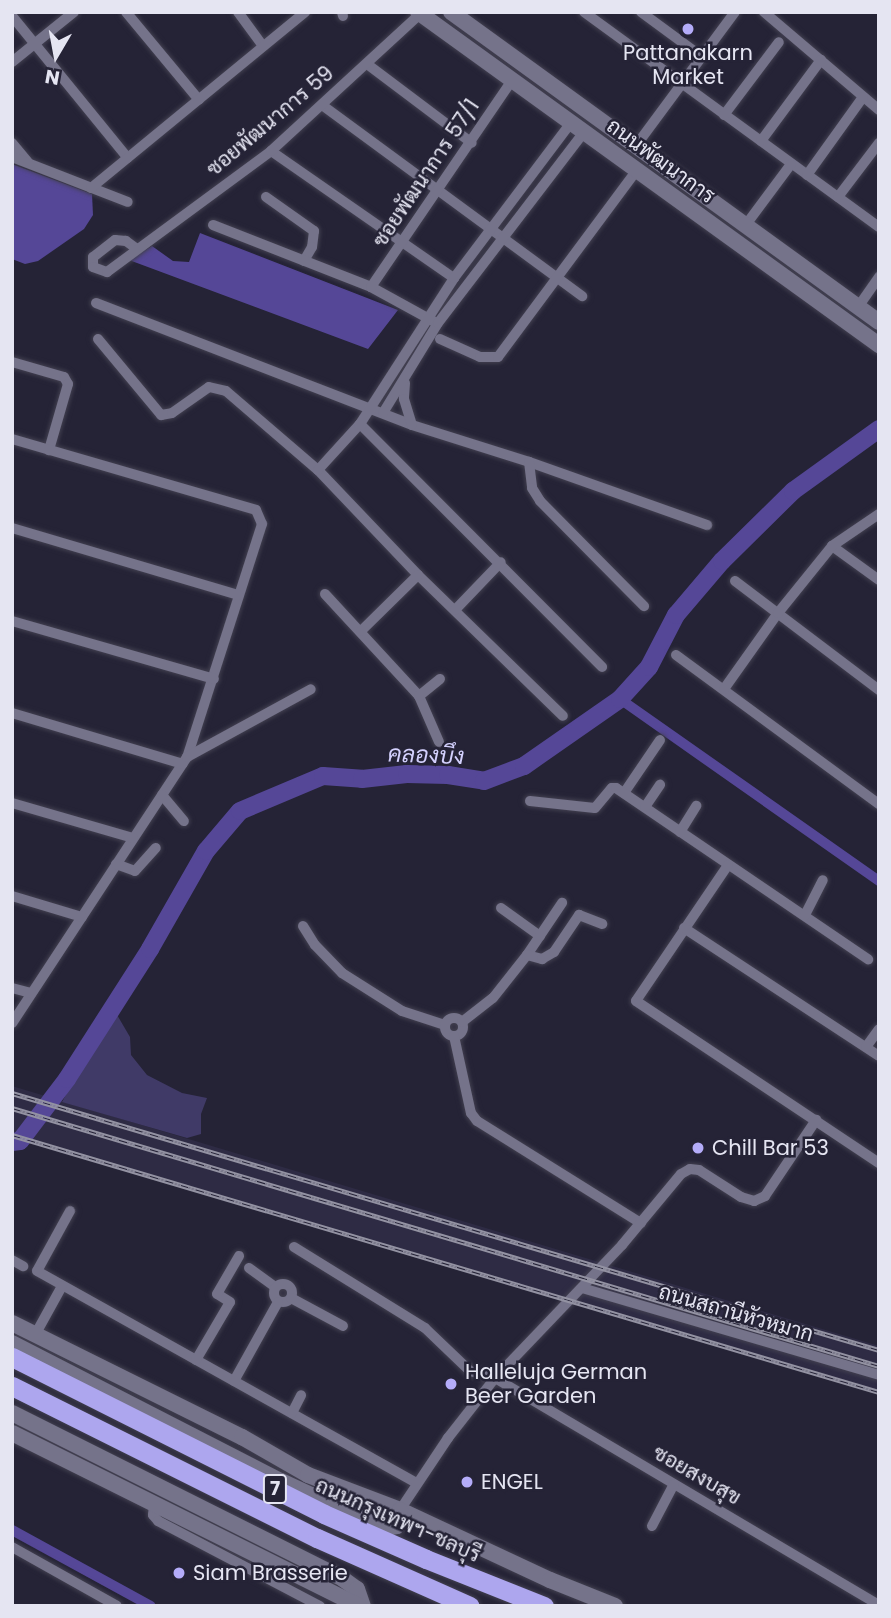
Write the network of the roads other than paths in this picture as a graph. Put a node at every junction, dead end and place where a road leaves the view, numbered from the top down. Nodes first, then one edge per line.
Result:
1 (74, 12) edge
2 (126, 12) edge
3 (239, 12) edge
4 (305, 12) edge
5 (451, 12) edge
6 (583, 12) edge
7 (641, 12) edge
8 (764, 12) edge
9 (419, 13) edge
10 (731, 14) edge
11 (12, 16) edge
12 (779, 42) dead end
13 (34, 43) junction
14 (263, 46) junction
15 (702, 57) junction
16 (821, 61) junction
17 (12, 62) edge
18 (367, 64) junction
19 (512, 80) junction
20 (682, 84) junction
21 (863, 97) junction
22 (199, 100) junction
23 (322, 105) junction
24 (879, 110) edge
25 (724, 115) junction
26 (578, 127) junction
27 (761, 141) junction
28 (12, 143) edge
29 (472, 143) junction
30 (879, 143) edge
31 (635, 147) junction
32 (271, 151) junction
33 (12, 157) edge
34 (128, 158) junction
35 (29, 163) junction
36 (792, 164) junction
37 (630, 165) junction
38 (807, 175) junction
39 (91, 188) junction
40 (438, 191) junction
41 (266, 197) dead end
42 (838, 197) junction
43 (128, 202) dead end
44 (213, 225) dead end
45 (745, 226) junction
46 (879, 227) edge
47 (489, 228) junction
48 (503, 239) junction
49 (402, 242) junction
50 (137, 249) dead end
51 (304, 261) junction
52 (557, 277) junction
53 (879, 277) edge
54 (454, 278) junction
55 (370, 286) junction
56 (582, 296) dead end
57 (96, 303) dead end
58 (858, 307) junction
59 (433, 321) junction
60 (879, 322) edge
61 (440, 339) dead end
62 (98, 340) dead end
63 (879, 345) edge
64 (12, 362) edge
65 (405, 381) junction
66 (370, 409) junction
67 (383, 413) junction
68 (360, 424) junction
69 (412, 425) junction
70 (12, 439) edge
71 (48, 450) junction
72 (529, 462) junction
73 (318, 470) junction
74 (879, 514) edge
75 (707, 525) dead end
76 (12, 528) edge
77 (832, 546) junction
78 (501, 562) junction
79 (418, 575) junction
80 (879, 580) edge
81 (735, 581) dead end
82 (325, 594) dead end
83 (238, 595) junction
84 (644, 606) dead end
85 (455, 610) junction
86 (778, 613) junction
87 (12, 621) edge
88 (360, 631) junction
89 (676, 655) dead end
90 (603, 667) dead end
91 (214, 679) junction
92 (440, 679) dead end
93 (311, 689) dead end
94 (724, 689) junction
95 (879, 690) edge
96 (419, 695) junction
97 (12, 713) edge
98 (563, 716) dead end
99 (660, 740) dead end
100 (439, 741) dead end
101 (185, 761) junction
102 (660, 785) dead end
103 (624, 793) junction
104 (162, 795) junction
105 (530, 801) dead end
106 (12, 803) edge
107 (879, 804) edge
108 (696, 806) dead end
109 (645, 807) junction
110 (184, 821) dead end
111 (680, 832) junction
112 (133, 838) junction
113 (156, 848) dead end
114 (116, 864) junction
115 (728, 865) junction
116 (823, 880) dead end
117 (12, 896) edge
118 (562, 903) dead end
119 (501, 908) dead end
120 (805, 915) junction
121 (82, 917) junction
122 (602, 924) dead end
123 (303, 926) dead end
124 (684, 928) junction
125 (540, 936) junction
126 (527, 954) junction
127 (869, 959) dead end
128 (12, 988) edge
129 (31, 993) junction
130 (462, 1022) junction
131 (12, 1023) edge
132 (445, 1025) junction
133 (879, 1029) edge
134 (454, 1037) junction
135 (866, 1047) junction
136 (879, 1056) edge
137 (816, 1121) junction
138 (879, 1163) edge
139 (70, 1211) dead end
140 (641, 1223) junction
141 (294, 1248) dead end
142 (239, 1256) dead end
143 (12, 1260) edge
144 (23, 1266) dead end
145 (249, 1268) dead end
146 (62, 1286) junction
147 (275, 1287) junction
148 (582, 1288) junction
149 (291, 1298) junction
150 (278, 1302) junction
151 (12, 1323) edge
152 (343, 1326) dead end
153 (12, 1332) edge
154 (35, 1335) junction
155 (12, 1343) edge
156 (12, 1357) edge
157 (196, 1360) junction
158 (879, 1375) edge
159 (495, 1378) junction
160 (234, 1381) junction
161 (12, 1386) edge
162 (301, 1395) dead end
163 (12, 1413) edge
164 (292, 1413) junction
165 (12, 1420) edge
166 (12, 1433) edge
167 (308, 1475) junction
168 (417, 1483) junction
169 (674, 1484) junction
170 (154, 1505) junction
171 (400, 1510) junction
172 (652, 1526) dead end
173 (225, 1540) junction
174 (271, 1543) junction
175 (12, 1547) edge
176 (262, 1559) junction
177 (356, 1604) edge
178 (879, 1605) edge
179 (117, 1606) edge
180 (320, 1606) edge
181 (470, 1606) edge
182 (544, 1606) edge
183 (615, 1606) edge

1 - 13 street
2 - 22 street
3 - 14 street
4 - 14 street
5 - 31 main road, ถนนพัฒนาการ
6 - 20 street
7 - 15 street
8 - 16 street
9 - 18 street, ซอยพัฒนาการ 59
9 - 19 main road, ถนนพัฒนาการ
10 - 15 street
11 - 13 street
12 - 25 street
13 - 17 street
13 - 34 street
14 - 22 street
15 - 20 street
16 - 21 street
16 - 27 street
18 - 23 street, ซอยพัฒนาการ 59
18 - 29 street
19 - 26 main road, ถนนพัฒนาการ
19 - 29 street, ซอยพัฒนาการ 57/1
20 - 25 street
20 - 31 street
21 - 24 street
21 - 38 street
22 - 34 street
23 - 32 street, ซอยพัฒนาการ 59
23 - 40 street
25 - 27 street
26 - 37 main road, ถนนพัฒนาการ
26 - 47 street
26 - 48 street
27 - 36 street
28 - 35 street
29 - 40 street, ซอยพัฒนาการ 57/1
30 - 42 street
31 - 37 main road
31 - 45 main road, ถนนพัฒนาการ
32 - 49 street
32 - 50 street, ซอยพัฒนาการ 59
33 - 35 street
34 - 39 street
35 - 39 street
36 - 38 street
36 - 45 street
37 - 52 street
37 - 63 main road, ถนนพัฒนาการ
38 - 42 street
39 - 43 street
40 - 47 street
40 - 49 street, ซอยพัฒนาการ 57/1
41 - 51 street
42 - 46 street
44 - 51 street
45 - 58 main road, ถนนพัฒนาการ
47 - 48 street
47 - 54 street
48 - 52 street
48 - 59 street
49 - 54 street
49 - 55 street, ซอยพัฒนาการ 57/1
51 - 55 street
52 - 56 street
52 - 61 street
53 - 58 street
54 - 59 street
55 - 59 street
57 - 66 street
58 - 60 main road, ถนนพัฒนาการ
59 - 65 street
59 - 66 street
62 - 73 street
64 - 71 street
65 - 67 street
65 - 69 street
66 - 67 street
66 - 68 street
67 - 69 street
68 - 73 street
68 - 78 street
69 - 72 street
70 - 71 street
71 - 83 street
72 - 75 street
72 - 84 street
73 - 79 street
74 - 77 street
76 - 83 street
77 - 80 street
77 - 86 street
78 - 85 street
78 - 90 street
79 - 85 street
79 - 88 street
81 - 86 street
82 - 88 street
83 - 91 street
85 - 98 street
86 - 94 street
86 - 95 street
87 - 91 street
88 - 96 street
89 - 94 street
91 - 101 street
92 - 96 street
93 - 101 street
94 - 107 street
96 - 100 street
97 - 101 street
99 - 103 street
101 - 104 street
102 - 109 street
103 - 105 street
103 - 109 street
104 - 110 street
104 - 112 street
106 - 112 street
108 - 111 street
109 - 111 street
111 - 115 street
112 - 114 street
113 - 114 street
114 - 121 street
115 - 120 street
115 - 124 street
116 - 120 street
117 - 121 street
118 - 125 street
119 - 125 street
120 - 127 street
121 - 129 street
122 - 126 street
123 - 132 street
124 - 135 street
124 - 137 street
125 - 126 street
126 - 130 street
128 - 129 street
129 - 131 street
130 - 132 street
130 - 134 street
132 - 134 street
133 - 135 street
134 - 140 street
135 - 136 street
137 - 138 street
137 - 140 street
139 - 146 street
140 - 148 street
141 - 159 street, ซอยสงบสุข
142 - 157 street
143 - 144 street
145 - 147 street
146 - 154 street
146 - 157 street
147 - 149 street
147 - 150 street
148 - 158 street, ถนนสถานีหัวหมาก
148 - 159 street
149 - 150 street
149 - 152 street
150 - 160 street
151 - 154 main road
153 - 167 main road
154 - 167 main road
155 - 171 main road
156 - 182 highway, ถนนกรุงเทพฯ-ชลบุรี / 7
157 - 160 street
159 - 168 street
159 - 169 street, ซอยสงบสุข
160 - 164 street
161 - 181 highway, 7
162 - 164 street
163 - 174 main road
164 - 168 street
165 - 173 main road
166 - 170 main road
167 - 171 main road
168 - 171 street
169 - 172 street
169 - 178 street, ซอยสงบสุข
170 - 173 main road
170 - 180 street
171 - 183 main road
173 - 176 main road
174 - 176 main road
174 - 177 main road
175 - 179 street
176 - 177 main road

